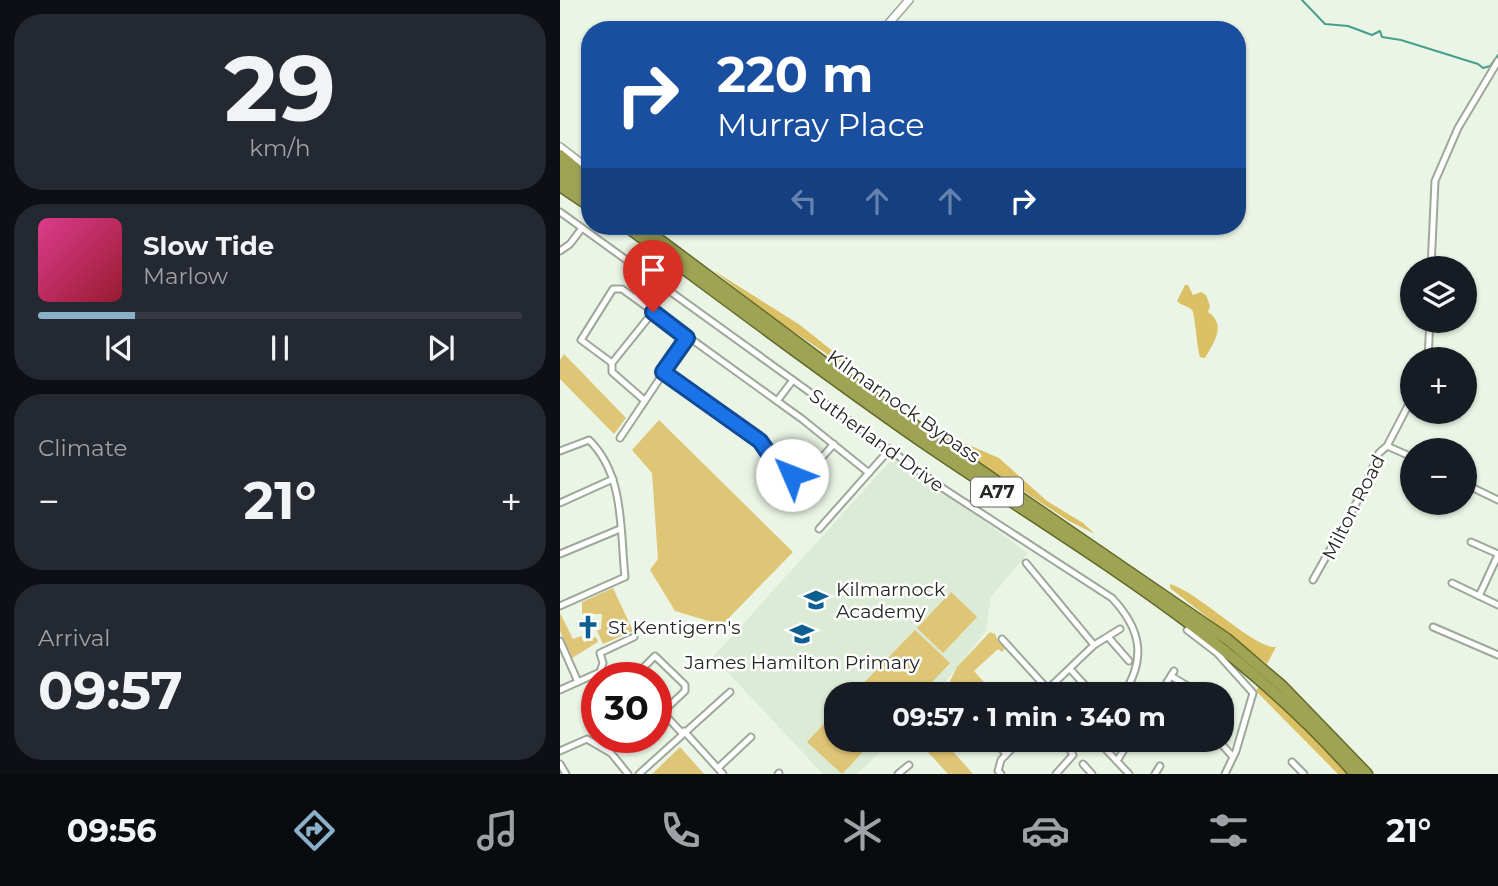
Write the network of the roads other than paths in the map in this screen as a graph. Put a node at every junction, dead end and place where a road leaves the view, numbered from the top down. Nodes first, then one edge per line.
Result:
1 (909, 0) edge
2 (891, 21) edge
3 (1498, 61) edge
4 (560, 148) edge
5 (560, 155) edge
6 (581, 163) edge
7 (560, 165) edge
8 (581, 172) edge
9 (560, 176) edge
10 (581, 180) edge
11 (560, 186) edge
12 (581, 191) edge
13 (581, 200) edge
14 (560, 212) edge
15 (581, 227) edge
16 (581, 229) edge
17 (592, 235) edge
18 (638, 235) edge
19 (653, 235) edge
20 (560, 251) edge
21 (1432, 256) edge
22 (650, 276) junction
23 (635, 298) junction
24 (653, 312) junction
25 (687, 338) junction
26 (612, 363) junction
27 (663, 372) junction
28 (793, 380) junction
29 (644, 400) junction
30 (777, 401) junction
31 (1400, 421) edge
32 (620, 439) dead end
33 (834, 444) junction
34 (1387, 446) junction
35 (890, 449) junction
36 (560, 451) edge
37 (1400, 452) edge
38 (869, 473) junction
39 (613, 479) junction
40 (1477, 490) edge
41 (1498, 500) edge
42 (560, 503) edge
43 (620, 529) junction
44 (819, 529) dead end
45 (1472, 542) dead end
46 (560, 554) edge
47 (1498, 554) edge
48 (1026, 563) dead end
49 (1313, 580) dead end
50 (1452, 583) dead end
51 (1479, 596) junction
52 (1498, 605) edge
53 (560, 606) edge
54 (1433, 627) dead end
55 (1119, 629) dead end
56 (1187, 630) dead end
57 (634, 637) dead end
58 (1109, 638) junction
59 (1002, 639) dead end
60 (560, 641) edge
61 (1094, 645) junction
62 (1498, 654) edge
63 (1129, 661) dead end
64 (1070, 669) junction
65 (672, 672) edge
66 (578, 682) junction
67 (1042, 682) edge
68 (1056, 682) edge
69 (1082, 682) edge
70 (1131, 682) edge
71 (1167, 682) edge
72 (1183, 682) edge
73 (560, 690) edge
74 (730, 692) dead end
75 (672, 703) edge
76 (672, 722) edge
77 (683, 732) junction
78 (751, 737) dead end
79 (560, 751) edge
80 (1071, 752) edge
81 (1108, 752) edge
82 (1123, 752) edge
83 (1229, 752) edge
84 (1006, 754) edge
85 (1233, 757) junction
86 (1117, 761) junction
87 (1292, 762) dead end
88 (560, 764) edge
89 (1083, 764) dead end
90 (909, 765) dead end
91 (1160, 766) dead end
92 (718, 768) junction
93 (566, 774) edge
94 (628, 774) edge
95 (639, 774) edge
96 (723, 774) edge
97 (898, 774) edge
98 (1002, 774) edge
99 (1056, 774) edge
100 (1090, 774) edge
101 (1129, 774) edge
102 (1155, 774) edge
103 (1225, 774) edge
104 (1304, 774) edge
105 (1355, 774) edge
106 (1367, 774) edge

1 - 2 street
3 - 21 street
4 - 6 street
5 - 8 highway
7 - 10 highway
9 - 12 highway
11 - 13 highway
14 - 15 street, Sutherland Drive
16 - 20 street
17 - 22 street, Sutherland Drive
18 - 105 highway, Kilmarnock Bypass / A77
19 - 106 highway, Kilmarnock Bypass / A77
22 - 23 street
22 - 28 street, Sutherland Drive
23 - 24 street
23 - 26 street
24 - 25 street
24 - 26 street
25 - 27 street
25 - 30 street
26 - 29 street
27 - 29 street
27 - 33 street
28 - 30 street
28 - 35 street, Sutherland Drive
29 - 32 street
30 - 33 street
31 - 34 street, Milton Road
33 - 38 street
34 - 37 street
34 - 49 street, Milton Road
35 - 38 street
35 - 70 street, Sutherland Drive
36 - 39 street
38 - 44 street
39 - 42 street
39 - 43 street
40 - 41 street
43 - 46 street
43 - 53 street
45 - 47 street
47 - 51 street
48 - 61 street
50 - 51 street
51 - 52 street
54 - 62 street
55 - 58 street
56 - 85 street
57 - 66 street
58 - 61 street
58 - 63 street
59 - 67 street
60 - 66 street
61 - 64 street
64 - 68 street
64 - 69 street
65 - 75 street
66 - 73 street
71 - 72 street
74 - 77 street
76 - 77 street
77 - 92 street
77 - 95 street
78 - 92 street
79 - 94 street
80 - 99 street
81 - 86 street
82 - 86 street
83 - 85 street
84 - 98 street
85 - 103 street
86 - 101 street
87 - 104 street
88 - 93 street
89 - 100 street
90 - 97 street
91 - 102 street
92 - 96 street

